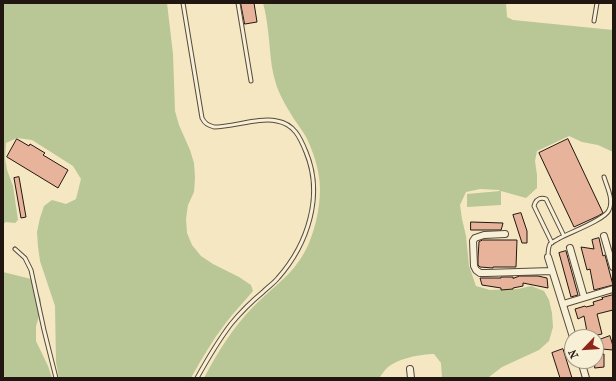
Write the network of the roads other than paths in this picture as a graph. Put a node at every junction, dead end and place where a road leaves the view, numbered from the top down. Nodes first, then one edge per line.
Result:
1 (183, 3) edge
2 (238, 3) edge
3 (597, 3) edge
4 (594, 21) dead end
5 (251, 81) dead end
6 (604, 177) dead end
7 (505, 234) dead end
8 (564, 236) junction
9 (604, 236) dead end
10 (552, 243) junction
11 (570, 248) dead end
12 (15, 249) dead end
13 (548, 258) joint
14 (613, 267) edge
15 (552, 271) junction
16 (613, 289) edge
17 (584, 297) junction
18 (563, 304) junction
19 (571, 329) edge
20 (410, 369) dead end
21 (56, 378) edge
22 (197, 378) edge
23 (411, 378) edge

1 - 22 lane
2 - 5 lane
3 - 4 lane
6 - 8 lane
7 - 15 street
8 - 10 lane
8 - 10 lane
9 - 14 street
10 - 13 lane
11 - 17 street
12 - 21 lane
13 - 15 street
15 - 18 street
16 - 17 street
17 - 18 street
18 - 19 street
20 - 23 street

